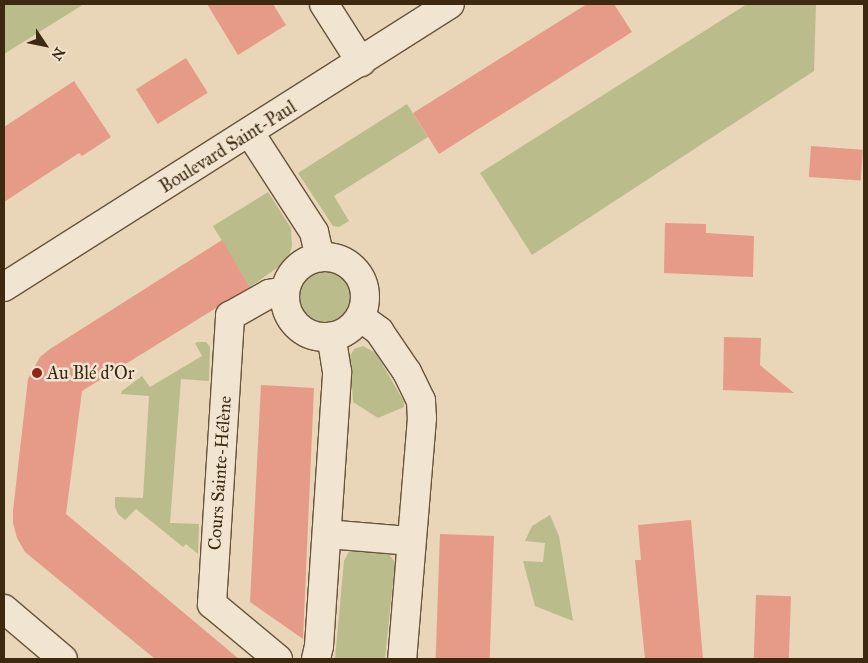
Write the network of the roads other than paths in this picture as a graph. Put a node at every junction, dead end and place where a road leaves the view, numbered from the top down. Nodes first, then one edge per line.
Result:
1 (324, 4) edge
2 (450, 4) edge
3 (361, 62) junction
4 (250, 133) junction
5 (320, 256) junction
6 (4, 287) edge
7 (284, 291) junction
8 (360, 317) junction
9 (331, 336) junction
10 (327, 534) junction
11 (410, 542) junction
12 (4, 608) edge
13 (64, 659) edge
14 (278, 659) edge
15 (316, 659) edge
16 (402, 659) edge

1 - 3 street
2 - 3 street, Boulevard Saint-Paul
3 - 4 street, Boulevard Saint-Paul
4 - 5 street
4 - 6 street, Boulevard Saint-Paul
5 - 7 street
5 - 8 street
7 - 9 street
7 - 14 street, Cours Sainte-Hélène
8 - 9 street
8 - 11 street
9 - 10 street
10 - 11 street
10 - 15 street
11 - 16 street
12 - 13 street

